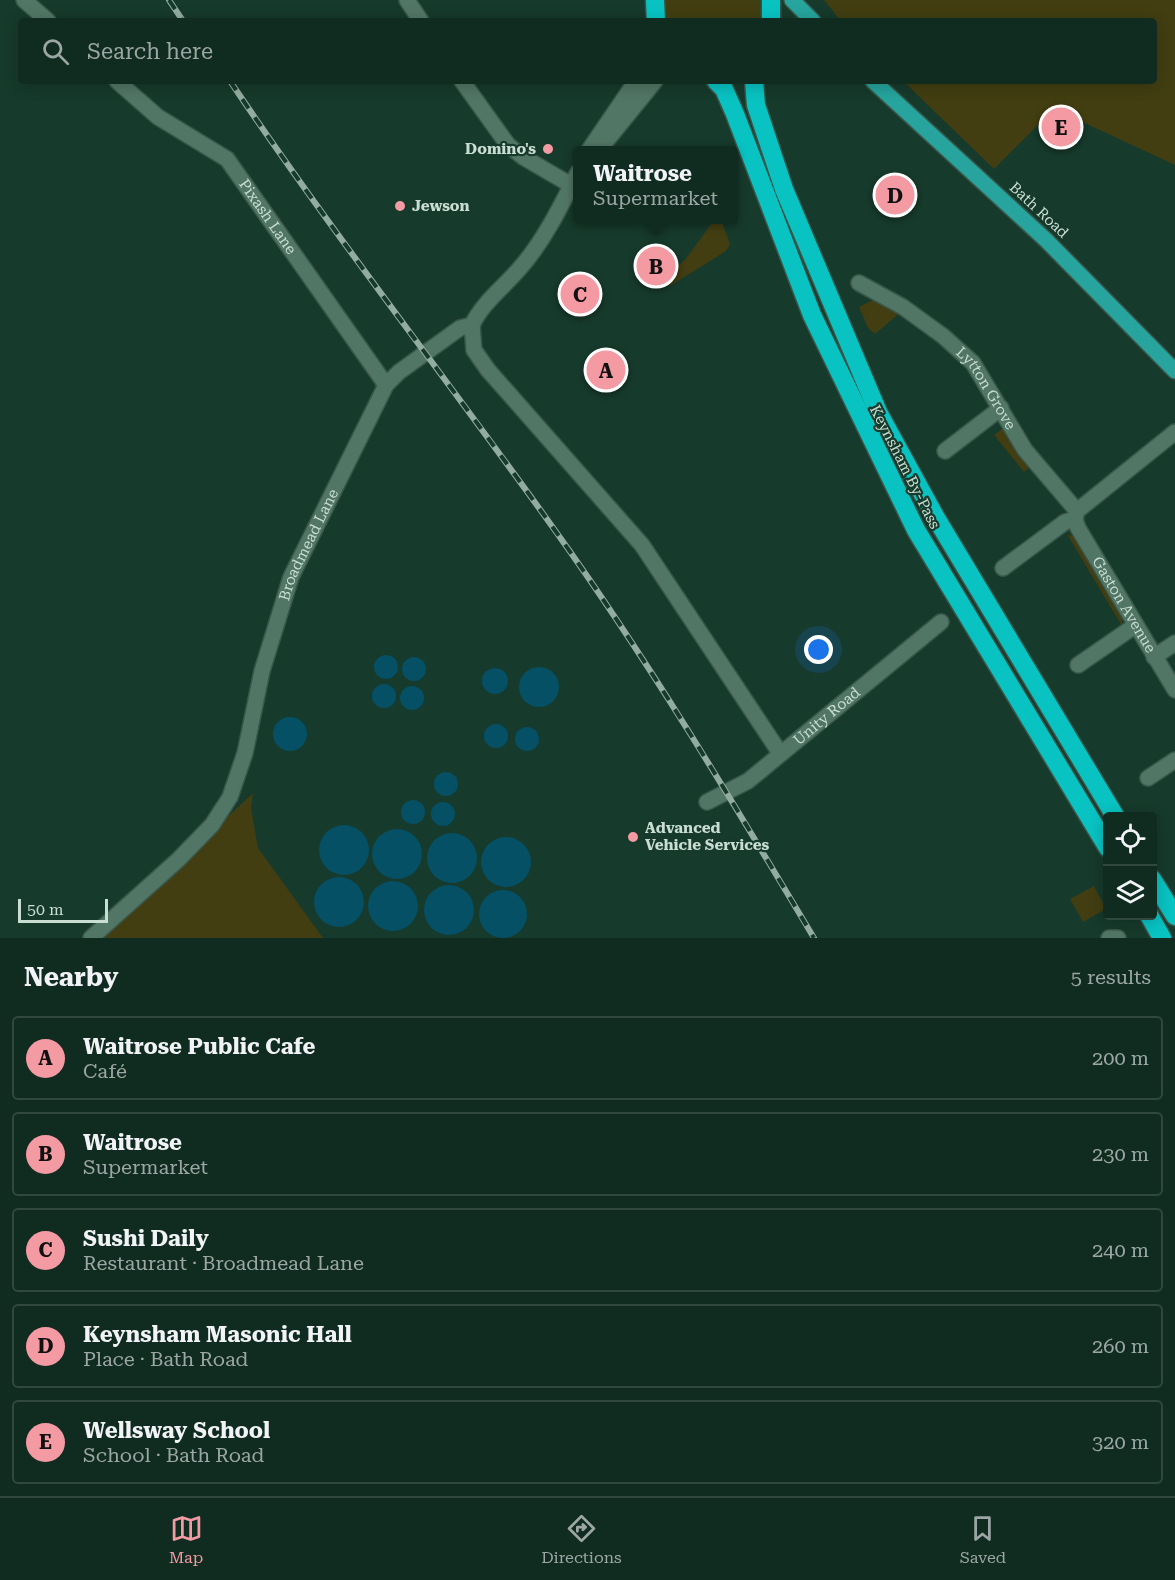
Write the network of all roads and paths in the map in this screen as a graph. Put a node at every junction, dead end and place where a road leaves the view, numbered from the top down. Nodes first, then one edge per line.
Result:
1 (24, 0) edge
2 (407, 0) edge
3 (771, 0) edge
4 (792, 0) edge
5 (45, 18) edge
6 (419, 18) edge
7 (771, 18) edge
8 (810, 18) edge
9 (120, 84) edge
10 (464, 84) edge
11 (634, 84) edge
12 (653, 84) edge
13 (719, 84) edge
14 (754, 84) edge
15 (876, 84) edge
16 (592, 146) edge
17 (602, 146) edge
18 (573, 176) edge
19 (573, 181) edge
20 (859, 283) dead end
21 (472, 325) junction
22 (1175, 371) edge
23 (386, 386) junction
24 (1000, 408) junction
25 (1175, 432) edge
26 (945, 451) dead end
27 (1076, 515) junction
28 (1003, 568) dead end
29 (940, 622) dead end
30 (1136, 625) junction
31 (1175, 643) edge
32 (1154, 657) junction
33 (1078, 666) dead end
34 (1175, 690) edge
35 (780, 753) junction
36 (1175, 760) edge
37 (1148, 778) dead end
38 (707, 802) dead end
39 (1113, 812) edge
40 (1103, 841) edge
41 (1157, 887) edge
42 (1175, 916) edge
43 (1152, 920) edge
44 (91, 938) edge
45 (1109, 938) edge
46 (1118, 938) edge
47 (1162, 938) edge

1 - 5 street
2 - 6 street
3 - 7 highway
4 - 8 main road
9 - 23 street, Pixash Lane
10 - 18 street
11 - 16 street
12 - 17 street
13 - 40 highway, Keynsham By-Pass
14 - 39 highway, Keynsham By-Pass
15 - 22 main road, Bath Road
19 - 21 street, Broadmead Lane
20 - 24 street, Lytton Grove
21 - 23 street, Broadmead Lane
21 - 35 street
23 - 44 street, Broadmead Lane
24 - 26 street
24 - 27 street, Lytton Grove
25 - 27 street
27 - 28 street
27 - 30 street, Gaston Avenue
29 - 35 street, Unity Road
30 - 32 street, Gaston Avenue
30 - 33 street
31 - 32 street
32 - 34 street, Gaston Avenue
35 - 38 street, Unity Road
36 - 37 street
41 - 42 highway
43 - 47 highway
45 - 46 street

